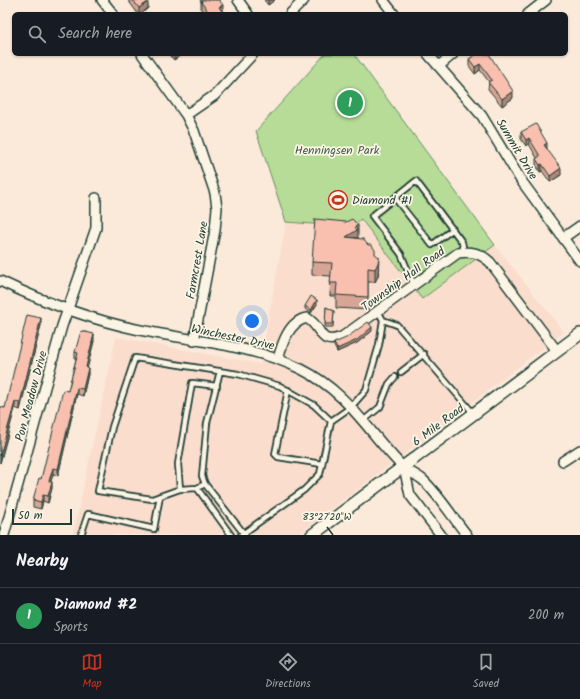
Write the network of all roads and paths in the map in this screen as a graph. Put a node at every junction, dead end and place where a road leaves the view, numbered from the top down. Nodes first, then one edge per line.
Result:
1 (102, 0) edge
2 (238, 0) edge
3 (304, 0) edge
4 (383, 0) edge
5 (546, 0) edge
6 (111, 12) edge
7 (247, 12) edge
8 (292, 12) edge
9 (392, 12) edge
10 (531, 12) edge
11 (143, 56) edge
12 (251, 56) edge
13 (430, 56) edge
14 (451, 56) edge
15 (439, 66) junction
16 (186, 115) junction
17 (96, 198) dead end
18 (395, 198) junction
19 (580, 226) edge
20 (453, 229) junction
21 (563, 238) junction
22 (464, 252) junction
23 (580, 261) edge
24 (0, 281) edge
25 (414, 285) junction
26 (68, 310) junction
27 (378, 311) junction
28 (383, 320) junction
29 (580, 334) edge
30 (194, 341) junction
31 (557, 351) junction
32 (424, 354) junction
33 (278, 359) junction
34 (220, 371) junction
35 (401, 372) dead end
36 (395, 377) dead end
37 (216, 386) junction
38 (288, 390) junction
39 (351, 407) junction
40 (474, 414) junction
41 (331, 421) junction
42 (363, 421) junction
43 (580, 450) edge
44 (563, 461) dead end
45 (322, 464) junction
46 (404, 467) junction
47 (205, 484) junction
48 (197, 488) junction
49 (180, 489) junction
50 (160, 496) junction
51 (243, 534) edge
52 (4, 535) edge
53 (81, 535) edge
54 (231, 535) edge
55 (312, 535) edge
56 (441, 535) edge
57 (467, 535) edge

1 - 6 street
2 - 7 street
3 - 8 street
4 - 9 street
5 - 10 street
11 - 16 street, Farmcrest Lane
12 - 16 street
13 - 15 street, Summit Drive
14 - 15 street
15 - 21 street, Summit Drive
16 - 30 street, Farmcrest Lane
17 - 26 street, Pon Meadow Drive
18 - 20 lane
18 - 20 lane
18 - 25 lane
19 - 21 street
20 - 22 lane
21 - 23 street, Summit Drive
22 - 25 street, Township Hall Road
22 - 31 street, Township Hall Road
24 - 26 street, Winchester Drive
25 - 27 street, Township Hall Road
26 - 30 street, Winchester Drive
26 - 52 street, Pon Meadow Drive
27 - 28 lane
27 - 33 street, Township Hall Road
28 - 32 lane
28 - 39 lane
29 - 31 street, 6 Mile Road
30 - 33 street, Winchester Drive
31 - 40 street, 6 Mile Road
32 - 35 lane
32 - 40 lane
33 - 39 street, Winchester Drive
34 - 37 lane
34 - 38 lane
34 - 50 lane
36 - 42 lane
37 - 47 lane
37 - 49 lane
38 - 41 lane
38 - 45 lane
39 - 41 lane
39 - 42 street, Winchester Drive
40 - 46 street, 6 Mile Road
41 - 45 lane
42 - 46 street, Winchester Drive
43 - 44 street
45 - 51 lane
46 - 55 street, 6 Mile Road
46 - 56 street, Winchester Drive
46 - 57 street, Winchester Drive
47 - 48 lane
47 - 51 lane
48 - 49 lane
48 - 54 lane
49 - 50 lane
50 - 53 lane

